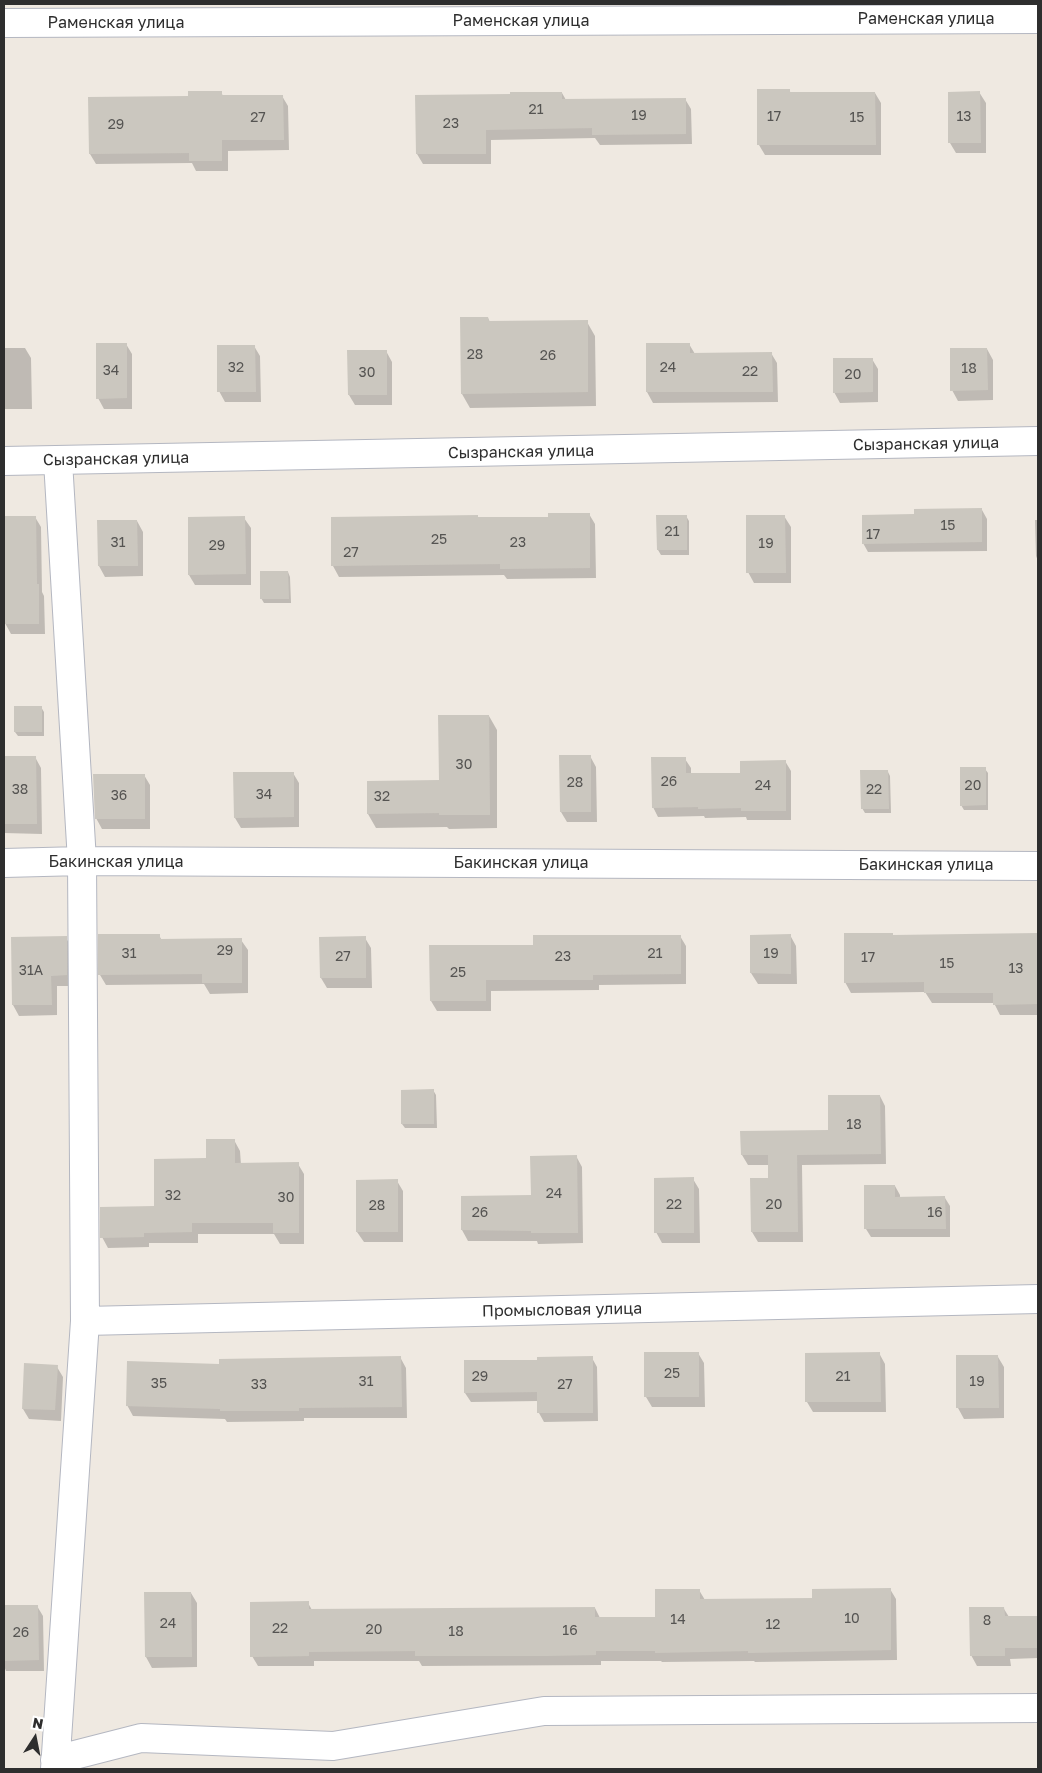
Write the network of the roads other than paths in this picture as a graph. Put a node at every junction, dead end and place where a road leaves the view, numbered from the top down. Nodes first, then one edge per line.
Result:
1 (42, 13) edge
2 (1038, 19) edge
3 (4, 24) edge
4 (1038, 441) edge
5 (4, 461) edge
6 (58, 461) junction
7 (82, 861) junction
8 (4, 863) edge
9 (1038, 866) edge
10 (1038, 1299) edge
11 (85, 1321) junction
12 (1038, 1708) edge
13 (55, 1765) edge

1 - 2 street, Раменская улица
1 - 3 street, Раменская улица
4 - 6 street, Сызранская улица
5 - 6 street, Сызранская улица
6 - 7 street
7 - 8 street, Бакинская улица
7 - 9 street, Бакинская улица
7 - 11 street
10 - 11 street, Промысловая улица
11 - 13 street
12 - 13 street

